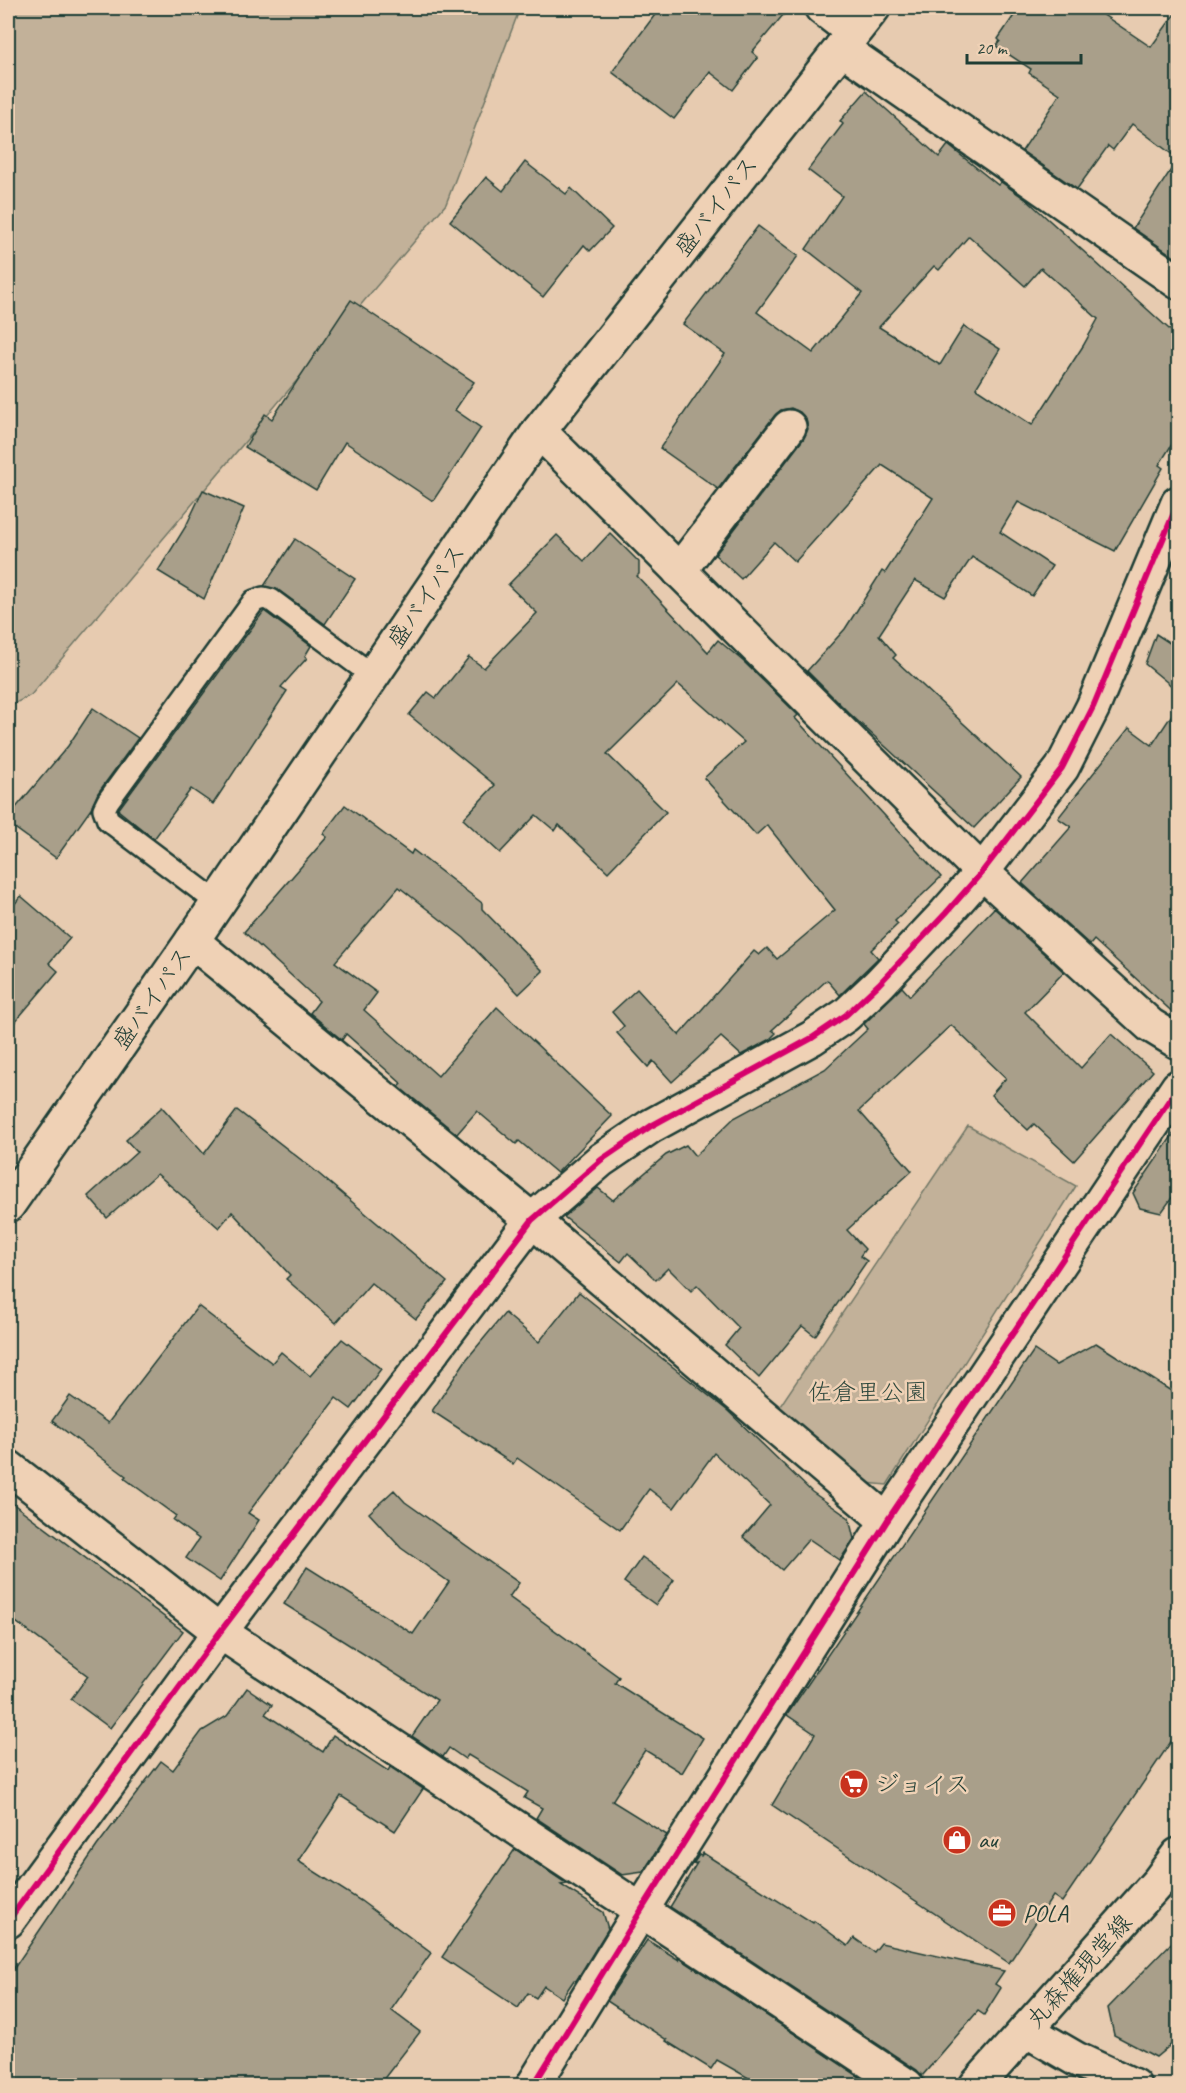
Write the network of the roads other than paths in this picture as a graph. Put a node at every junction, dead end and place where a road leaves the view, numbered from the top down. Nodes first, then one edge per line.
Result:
1 (822, 8) edge
2 (856, 29) edge
3 (1179, 282) edge
4 (789, 427) dead end
5 (539, 431) junction
6 (1179, 503) edge
7 (679, 571) junction
8 (372, 675) junction
9 (982, 872) junction
10 (218, 903) junction
11 (192, 941) junction
12 (1179, 1042) edge
13 (1179, 1087) edge
14 (8, 1205) edge
15 (532, 1220) junction
16 (8, 1467) edge
17 (887, 1521) junction
18 (220, 1632) junction
19 (1179, 1855) edge
20 (13, 1903) edge
21 (642, 1909) junction
22 (1026, 2030) junction
23 (533, 2085) edge
24 (907, 2085) edge
25 (976, 2085) edge
26 (1134, 2085) edge

1 - 2 main road
2 - 3 main road
2 - 5 main road, 盛バイパス
4 - 7 main road
5 - 7 main road
5 - 8 main road, 盛バイパス
6 - 9 main road
7 - 9 main road
8 - 10 main road, 盛バイパス
8 - 10 lane
9 - 12 main road
9 - 15 main road
10 - 11 main road, 盛バイパス
11 - 14 main road, 盛バイパス
11 - 15 main road
13 - 17 main road
15 - 17 main road
15 - 18 main road
16 - 18 main road
17 - 21 main road
18 - 20 main road
18 - 21 main road
19 - 22 main road, 丸森権現堂線
21 - 23 main road
21 - 24 main road
22 - 25 main road, 丸森権現堂線
22 - 26 main road

